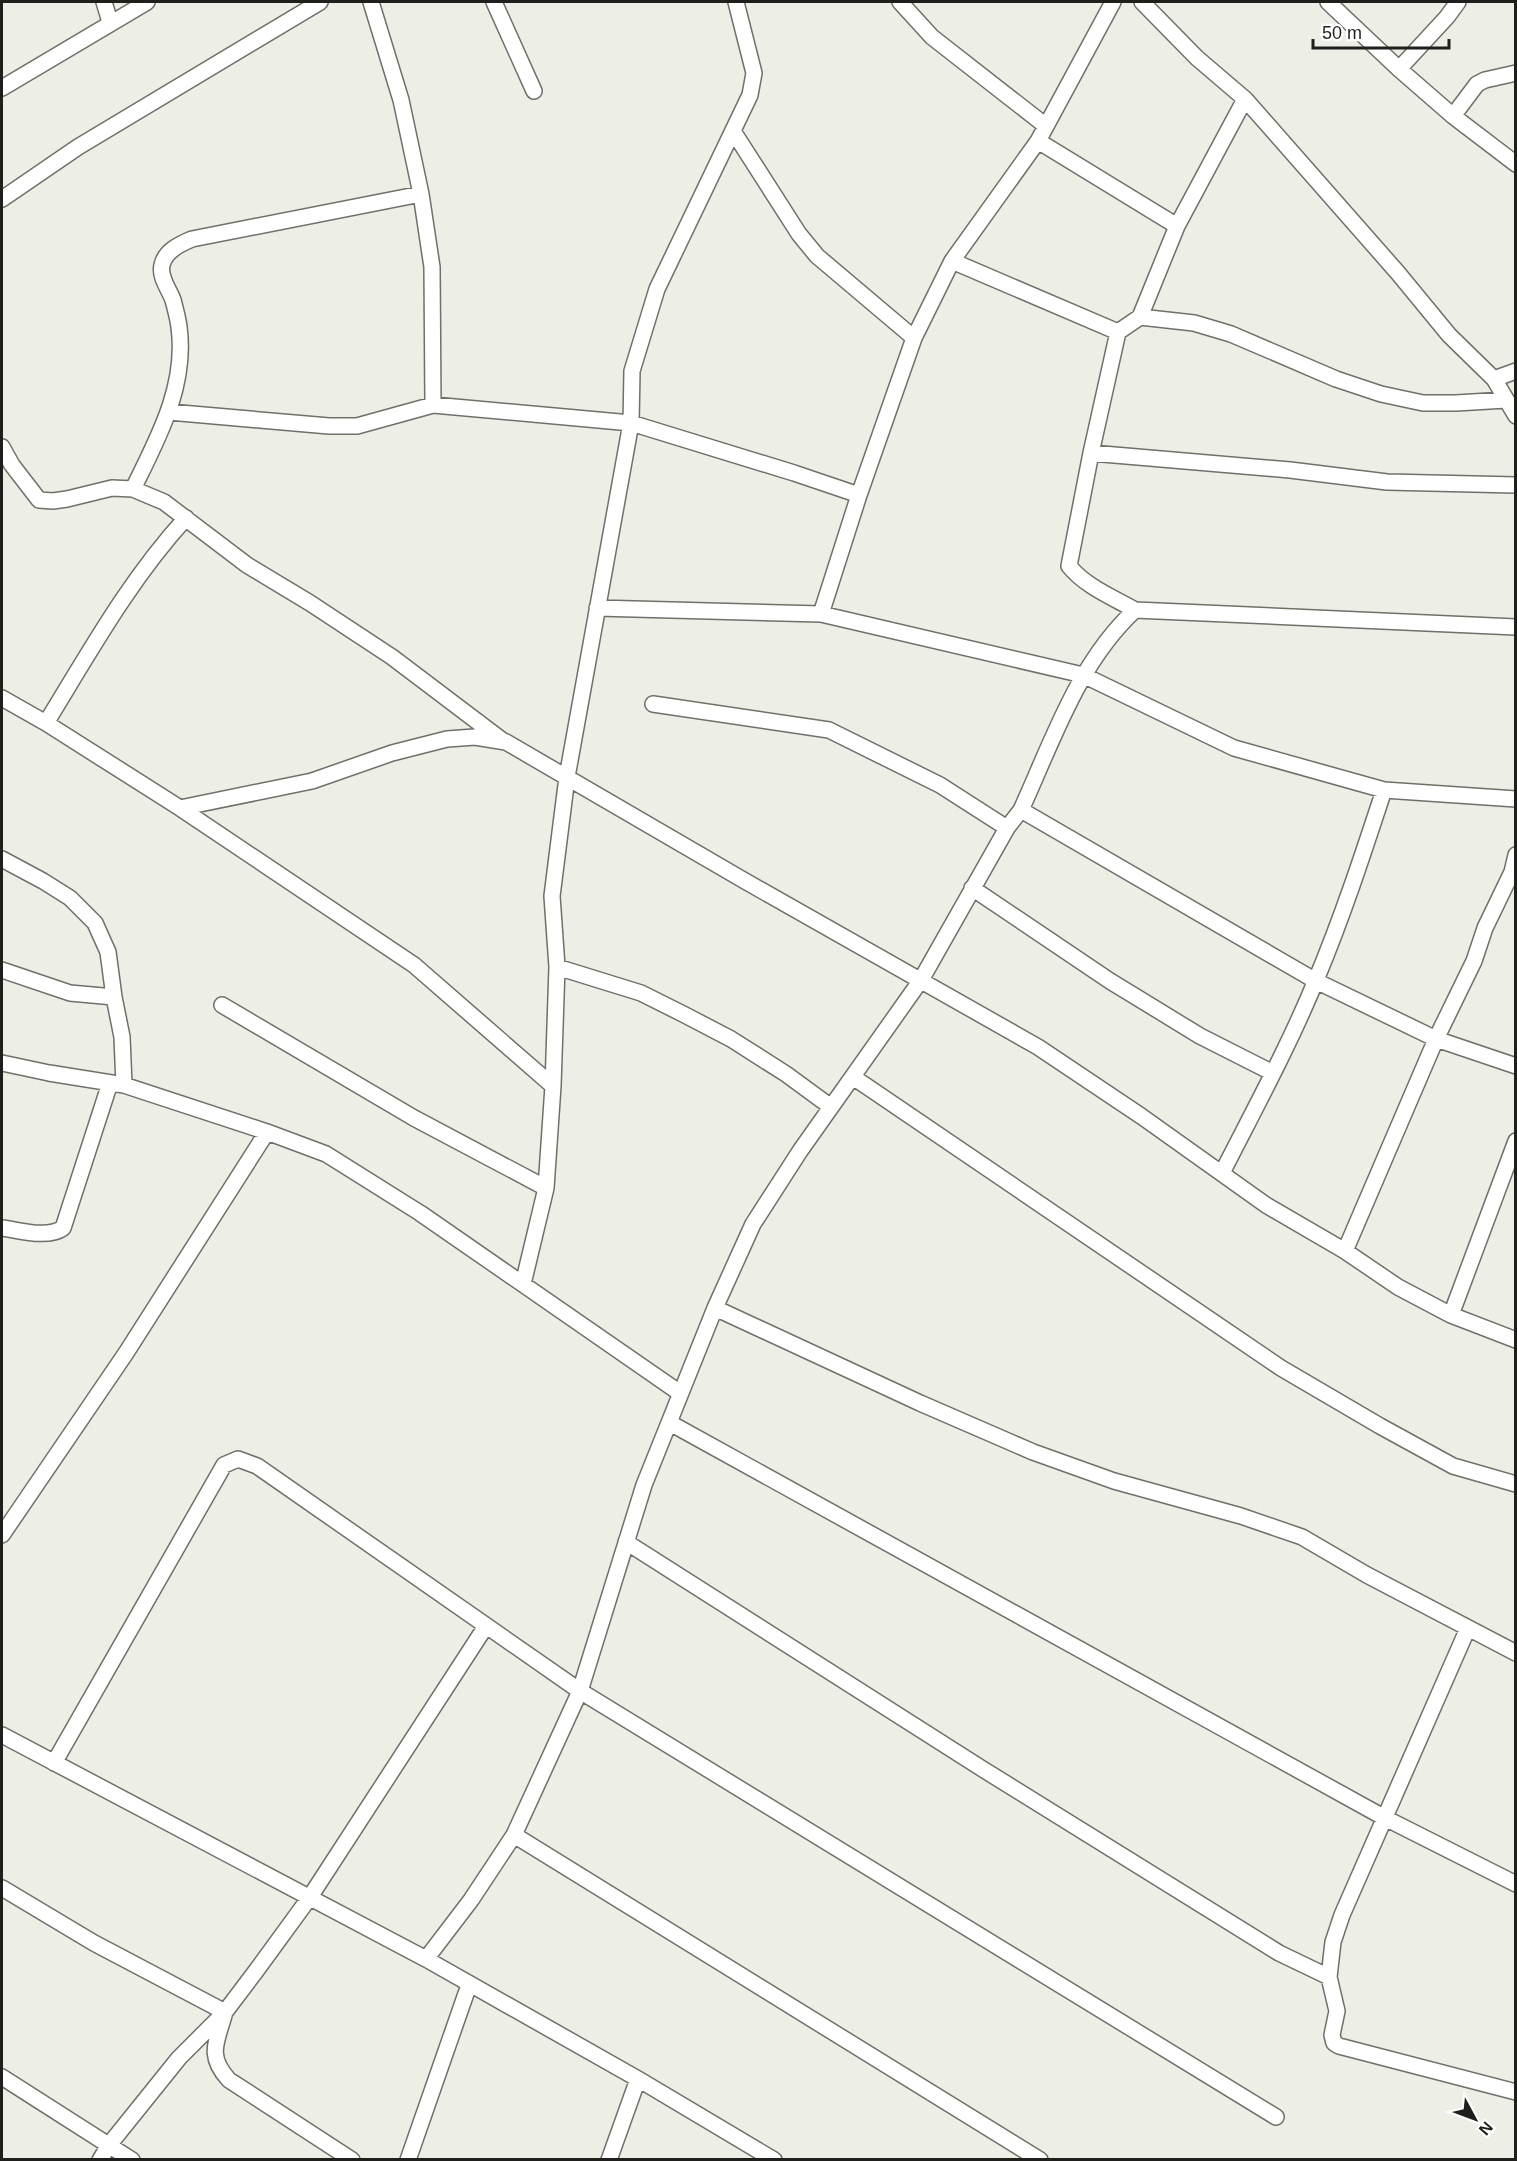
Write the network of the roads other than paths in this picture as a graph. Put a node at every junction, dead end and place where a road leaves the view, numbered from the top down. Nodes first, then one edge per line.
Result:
1 (104, 2) edge
2 (147, 2) edge
3 (320, 2) edge
4 (371, 2) edge
5 (494, 2) edge
6 (736, 2) edge
7 (900, 2) edge
8 (1113, 2) edge
9 (1142, 2) edge
10 (1328, 2) edge
11 (1458, 2) edge
12 (110, 22) junction
13 (1399, 69) junction
14 (1515, 73) edge
15 (2, 88) edge
16 (534, 91) dead end
17 (1245, 99) junction
18 (1453, 116) junction
19 (1046, 126) junction
20 (733, 131) junction
21 (1038, 141) junction
22 (1515, 164) edge
23 (421, 194) junction
24 (2, 199) edge
25 (1177, 226) junction
26 (952, 261) junction
27 (1140, 317) junction
28 (1118, 332) junction
29 (914, 338) junction
30 (1515, 371) edge
31 (1494, 379) junction
32 (1506, 400) junction
33 (433, 405) junction
34 (169, 412) junction
35 (1515, 416) edge
36 (631, 423) junction
37 (2, 447) edge
38 (1091, 453) junction
39 (1515, 485) edge
40 (133, 489) junction
41 (859, 495) junction
42 (186, 518) junction
43 (597, 608) junction
44 (1135, 610) junction
45 (821, 614) junction
46 (1515, 627) edge
47 (1083, 675) junction
48 (2, 698) edge
49 (653, 704) dead end
50 (46, 723) junction
51 (506, 742) junction
52 (567, 777) junction
53 (1384, 790) junction
54 (1515, 800) edge
55 (180, 808) junction
56 (1021, 810) junction
57 (1007, 828) junction
58 (1515, 855) edge
59 (2, 859) edge
60 (972, 888) junction
61 (557, 967) junction
62 (2, 970) edge
63 (921, 980) junction
64 (1316, 981) junction
65 (114, 997) junction
66 (222, 1005) dead end
67 (1436, 1039) junction
68 (2, 1063) edge
69 (1515, 1066) edge
70 (1273, 1073) junction
71 (853, 1077) junction
72 (117, 1084) junction
73 (553, 1086) junction
74 (831, 1107) junction
75 (267, 1132) junction
76 (1515, 1141) edge
77 (1222, 1173) junction
78 (546, 1188) junction
79 (2, 1228) edge
80 (1344, 1251) junction
81 (523, 1284) junction
82 (715, 1308) junction
83 (1451, 1315) junction
84 (1515, 1340) edge
85 (680, 1393) junction
86 (670, 1423) junction
87 (1515, 1484) edge
88 (2, 1535) edge
89 (626, 1542) junction
90 (486, 1626) junction
91 (1468, 1628) junction
92 (1515, 1653) edge
93 (580, 1691) junction
94 (2, 1735) edge
95 (54, 1763) junction
96 (1384, 1818) junction
97 (514, 1835) junction
98 (1515, 1884) edge
99 (2, 1888) edge
100 (310, 1897) junction
101 (426, 1959) junction
102 (1329, 1977) junction
103 (469, 1985) junction
104 (225, 2012) junction
105 (2, 2077) edge
106 (638, 2079) junction
107 (1515, 2092) edge
108 (1276, 2117) dead end
109 (109, 2145) junction
110 (100, 2160) edge
111 (132, 2160) edge
112 (352, 2160) edge
113 (408, 2160) edge
114 (609, 2160) edge
115 (774, 2160) edge
116 (1040, 2160) edge

1 - 12 street
2 - 12 street
3 - 24 street
4 - 23 street
5 - 16 street
6 - 20 street
7 - 19 street
8 - 19 street
9 - 17 street
10 - 13 street
11 - 13 street
12 - 15 street
13 - 18 street
14 - 18 street
17 - 25 street
17 - 31 street
18 - 22 street
19 - 21 street
20 - 29 street
20 - 36 street
21 - 25 street
21 - 26 street
23 - 33 street
23 - 34 street
25 - 27 street
26 - 28 street
26 - 29 street
27 - 28 street
27 - 32 street
28 - 38 street
29 - 41 street
30 - 31 street
31 - 32 street
32 - 35 street
33 - 34 street
33 - 36 street
34 - 40 street
36 - 41 street
36 - 43 street
37 - 40 street
38 - 39 street
38 - 44 street
40 - 42 street
41 - 45 street
42 - 50 street
42 - 51 street
43 - 45 street
43 - 52 street
44 - 46 street
44 - 47 street
45 - 47 street
47 - 53 street
47 - 56 street
48 - 50 street
49 - 57 street
50 - 55 street
51 - 52 street
51 - 55 street
52 - 61 street
52 - 63 street
53 - 54 street
53 - 64 street
55 - 73 street
56 - 57 street
56 - 64 street
57 - 60 street
58 - 67 street
59 - 65 street
60 - 63 street
60 - 70 street
61 - 73 street
61 - 74 street
62 - 65 street
63 - 71 street
63 - 77 street
64 - 67 street
64 - 70 street
65 - 72 street
66 - 78 street
67 - 69 street
67 - 80 street
68 - 72 street
70 - 77 street
71 - 74 street
71 - 87 street
72 - 75 street
72 - 79 street
73 - 78 street
74 - 82 street
75 - 81 street
75 - 88 street
76 - 83 street
77 - 80 street
78 - 81 street
80 - 83 street
81 - 85 street
82 - 85 street
82 - 91 street
83 - 84 street
85 - 86 street
86 - 89 street
86 - 96 street
89 - 93 street
89 - 102 street
90 - 93 street
90 - 95 street
90 - 100 street
91 - 92 street
91 - 96 street
93 - 97 street
93 - 108 street
94 - 95 street
95 - 100 street
96 - 98 street
96 - 102 street
97 - 101 street
97 - 116 street
99 - 104 street
100 - 101 street
100 - 104 street
101 - 103 street
102 - 107 street
103 - 106 street
103 - 113 street
104 - 109 street
104 - 112 street
105 - 109 street
106 - 114 street
106 - 115 street
109 - 110 street
109 - 111 street

